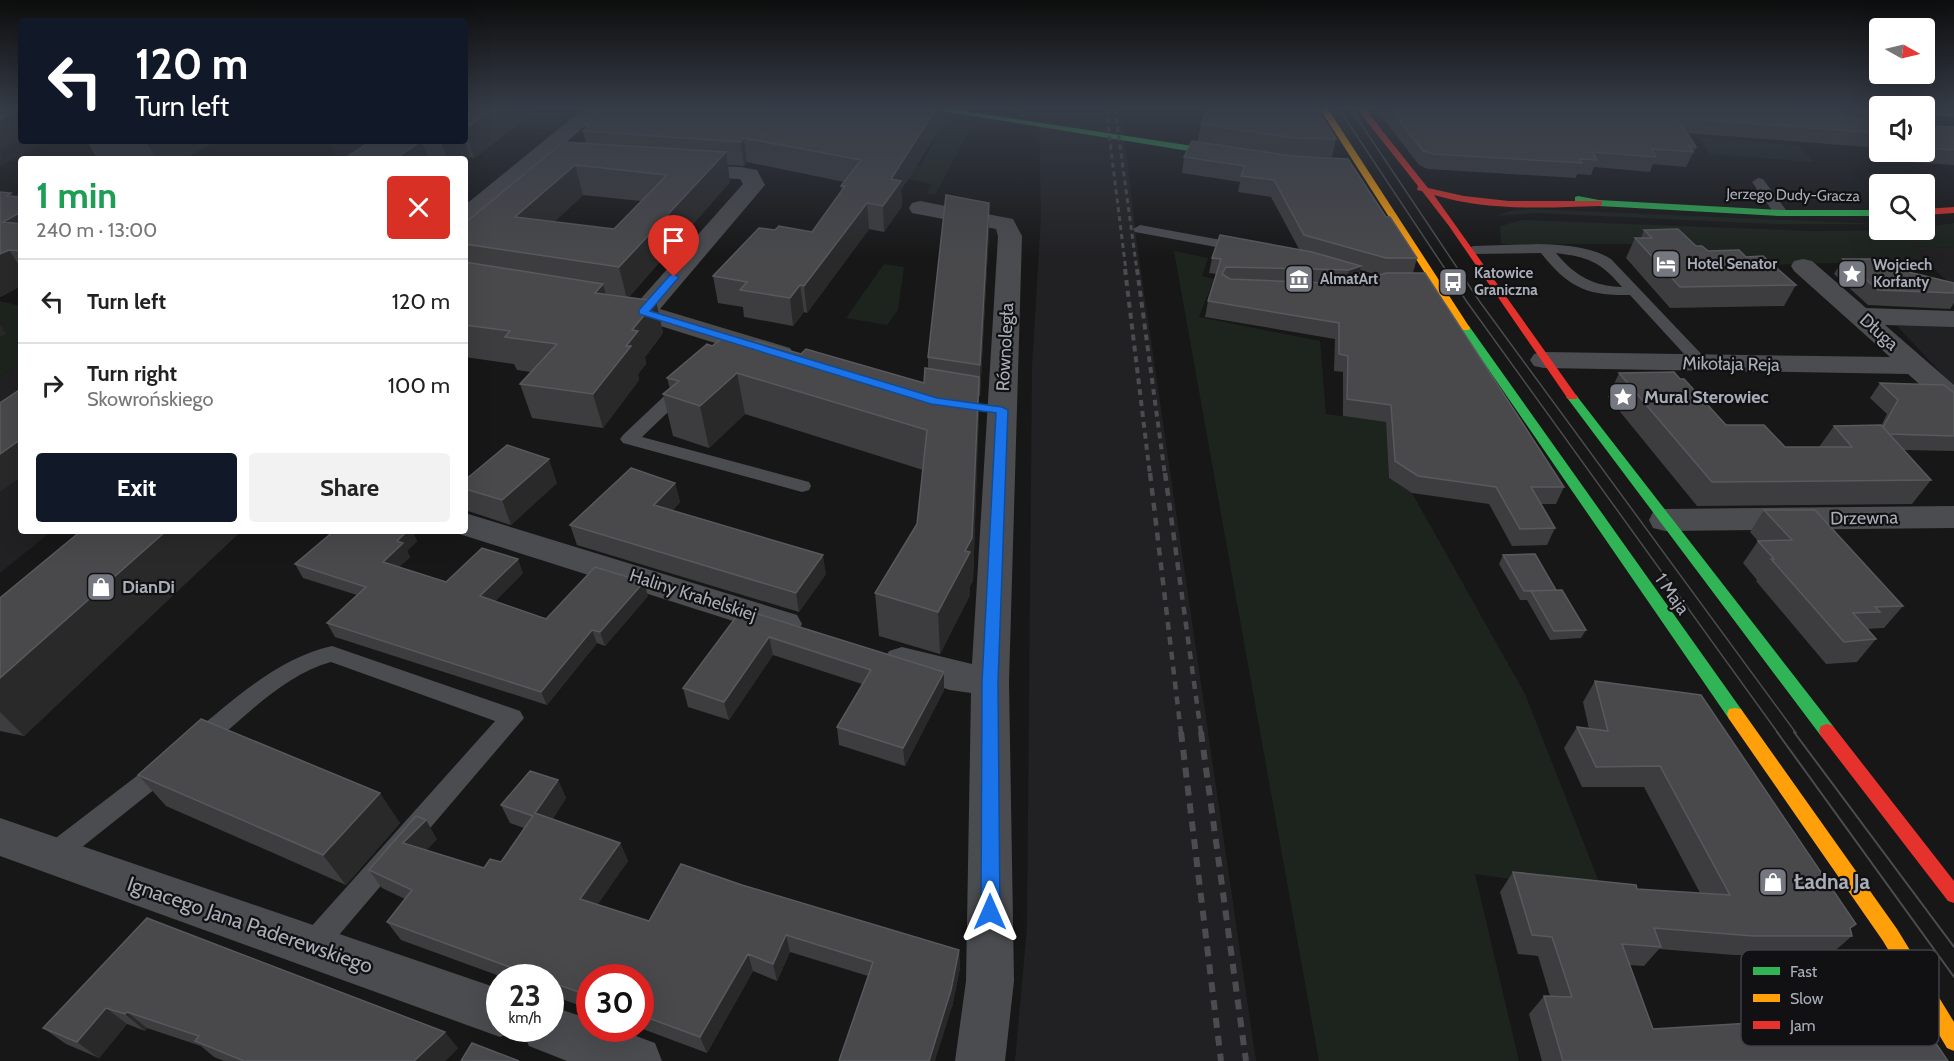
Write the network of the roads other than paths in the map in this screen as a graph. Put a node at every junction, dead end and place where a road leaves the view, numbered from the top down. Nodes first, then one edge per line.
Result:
1 (535, 159) joint
2 (1354, 159) edge
3 (1385, 159) joint
4 (604, 165) edge
5 (1343, 165) edge
6 (1359, 167) junction
7 (660, 170) edge
8 (1384, 175) dead end
9 (1400, 181) dead end
10 (1758, 182) dead end
11 (1423, 189) junction
12 (1599, 203) junction
13 (1514, 204) junction
14 (1386, 207) junction
15 (920, 208) dead end
16 (1954, 210) edge
17 (1935, 211) edge
18 (1781, 213) junction
19 (1869, 213) edge
20 (468, 214) edge
21 (1480, 216) dead end
22 (1471, 227) dead end
23 (1140, 229) dead end
24 (1255, 250) edge
25 (1546, 250) junction
26 (1473, 253) junction
27 (1324, 265) edge
28 (1803, 266) dead end
29 (1354, 291) edge
30 (1634, 291) junction
31 (592, 302) edge
32 (643, 312) junction
33 (1861, 316) junction
34 (1954, 320) edge
35 (1544, 360) junction
36 (808, 362) edge
37 (1702, 363) junction
38 (1917, 366) junction
39 (694, 378) edge
40 (1954, 400) edge
41 (802, 486) dead end
42 (1954, 517) edge
43 (1665, 520) junction
44 (468, 526) edge
45 (813, 634) edge
46 (870, 651) edge
47 (990, 682) junction
48 (0, 837) edge
49 (53, 855) junction
50 (1954, 895) edge
51 (311, 946) junction
52 (1899, 950) edge
53 (486, 1008) edge
54 (1939, 1016) edge
55 (564, 1035) edge
56 (1954, 1041) edge
57 (637, 1061) edge
58 (980, 1061) edge

1 - 4 street
1 - 20 street
2 - 6 street, 1 Maja
3 - 6 street
3 - 11 street
5 - 6 street
6 - 8 street
6 - 14 street, 1 Maja
7 - 32 street
9 - 11 street
10 - 18 lane
11 - 12 street, Jerzego Dudy-Gracza
11 - 13 street, Jerzego Dudy-Gracza
11 - 14 street
11 - 26 street
12 - 13 street, Jerzego Dudy-Gracza
12 - 18 street, Jerzego Dudy-Gracza
13 - 21 street
14 - 52 street, 1 Maja
15 - 47 street, Równoległa
16 - 17 street
18 - 19 street, Jerzego Dudy-Gracza
22 - 26 street
23 - 24 lane
25 - 26 lane
25 - 30 lane
25 - 30 lane
26 - 35 street
27 - 29 lane
28 - 33 street, Długa
30 - 37 lane
31 - 32 street
32 - 36 street
33 - 34 street
33 - 38 street, Długa
35 - 37 street, Mikołaja Reja
35 - 43 street
37 - 38 street, Mikołaja Reja
38 - 40 street, Długa
39 - 41 lane
42 - 43 street, Drzewna
43 - 50 street
44 - 45 street, Haliny Krahelskiej
46 - 47 street
47 - 58 street, Równoległa
48 - 49 street, Ignacego Jana Paderewskiego
49 - 51 street, Ignacego Jana Paderewskiego
49 - 51 lane
51 - 53 street, Ignacego Jana Paderewskiego
54 - 56 street, 1 Maja
55 - 57 street

